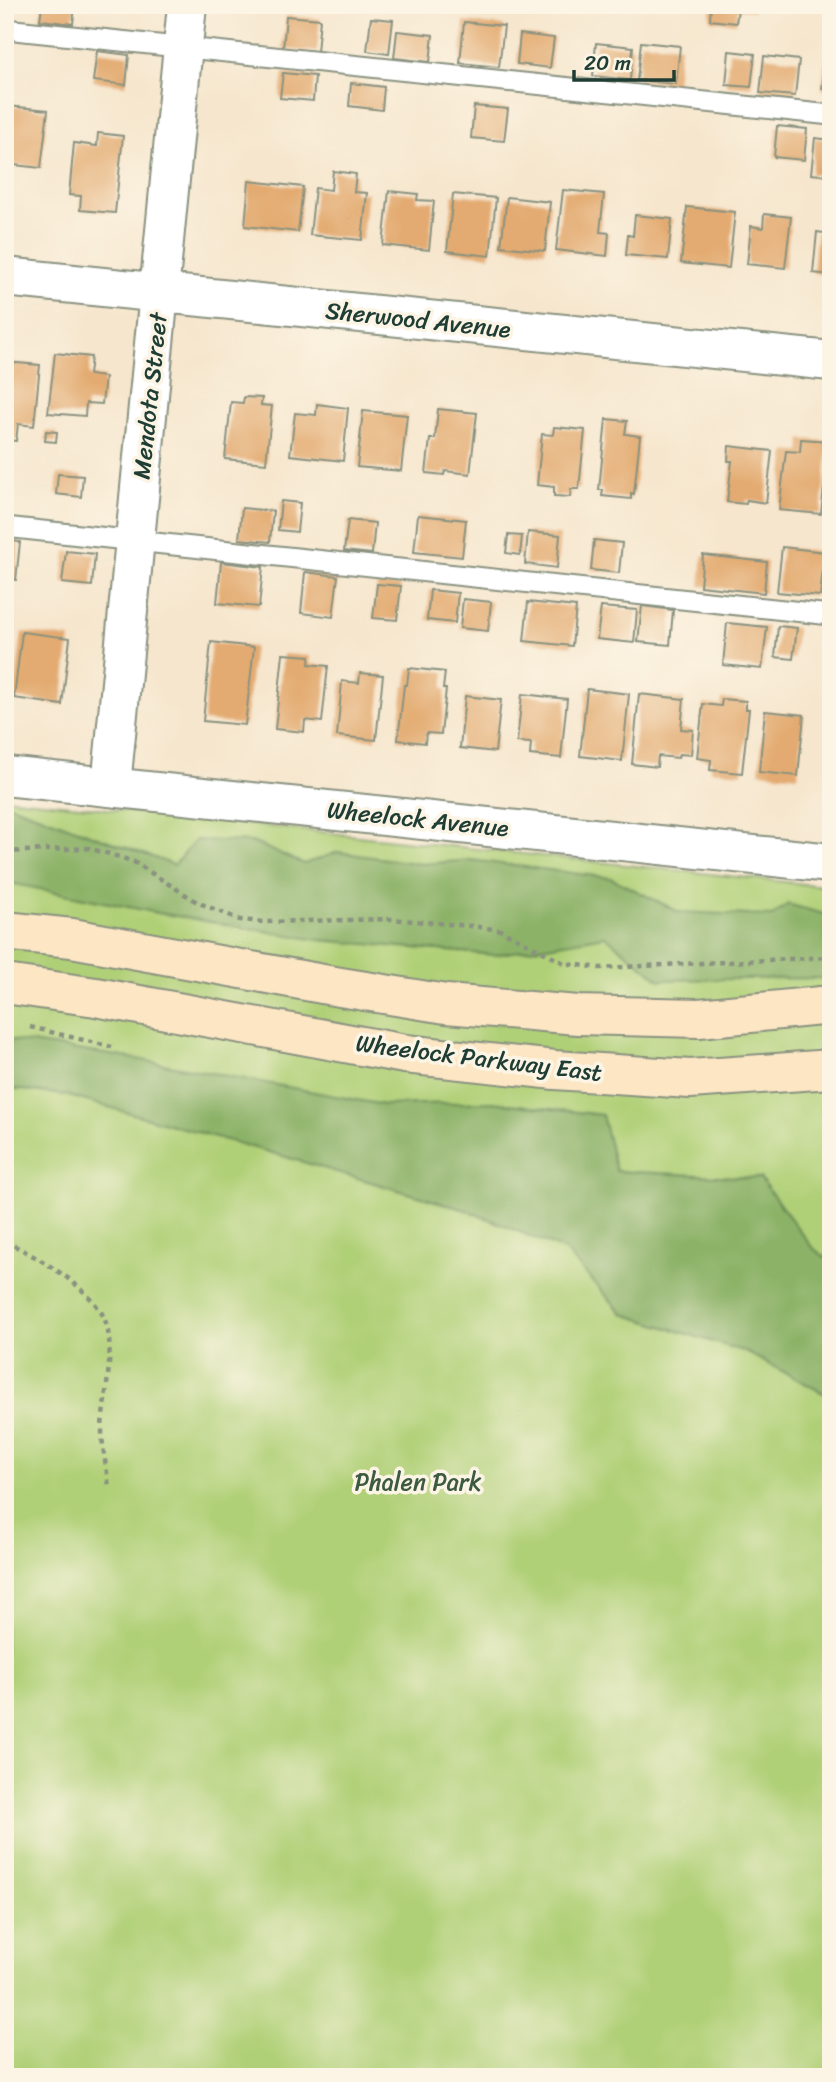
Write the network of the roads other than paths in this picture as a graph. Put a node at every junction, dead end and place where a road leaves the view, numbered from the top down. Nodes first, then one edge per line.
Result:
1 (187, 5) edge
2 (5, 29) edge
3 (183, 48) junction
4 (831, 115) edge
5 (5, 277) edge
6 (160, 294) junction
7 (831, 361) edge
8 (5, 527) edge
9 (136, 539) junction
10 (831, 615) edge
11 (5, 776) edge
12 (111, 786) junction
13 (831, 863) edge
14 (5, 932) edge
15 (5, 984) edge
16 (831, 1005) edge
17 (831, 1069) edge

1 - 3 street, Mendota Street
2 - 3 lane
3 - 4 lane
3 - 6 street, Mendota Street
5 - 6 street, Sherwood Avenue
6 - 7 street, Sherwood Avenue
6 - 9 street, Mendota Street
8 - 9 lane
9 - 10 lane
9 - 12 street, Mendota Street
11 - 12 street, Wheelock Avenue
12 - 13 street, Wheelock Avenue
14 - 16 street, Wheelock Parkway East
15 - 17 street, Wheelock Parkway East

